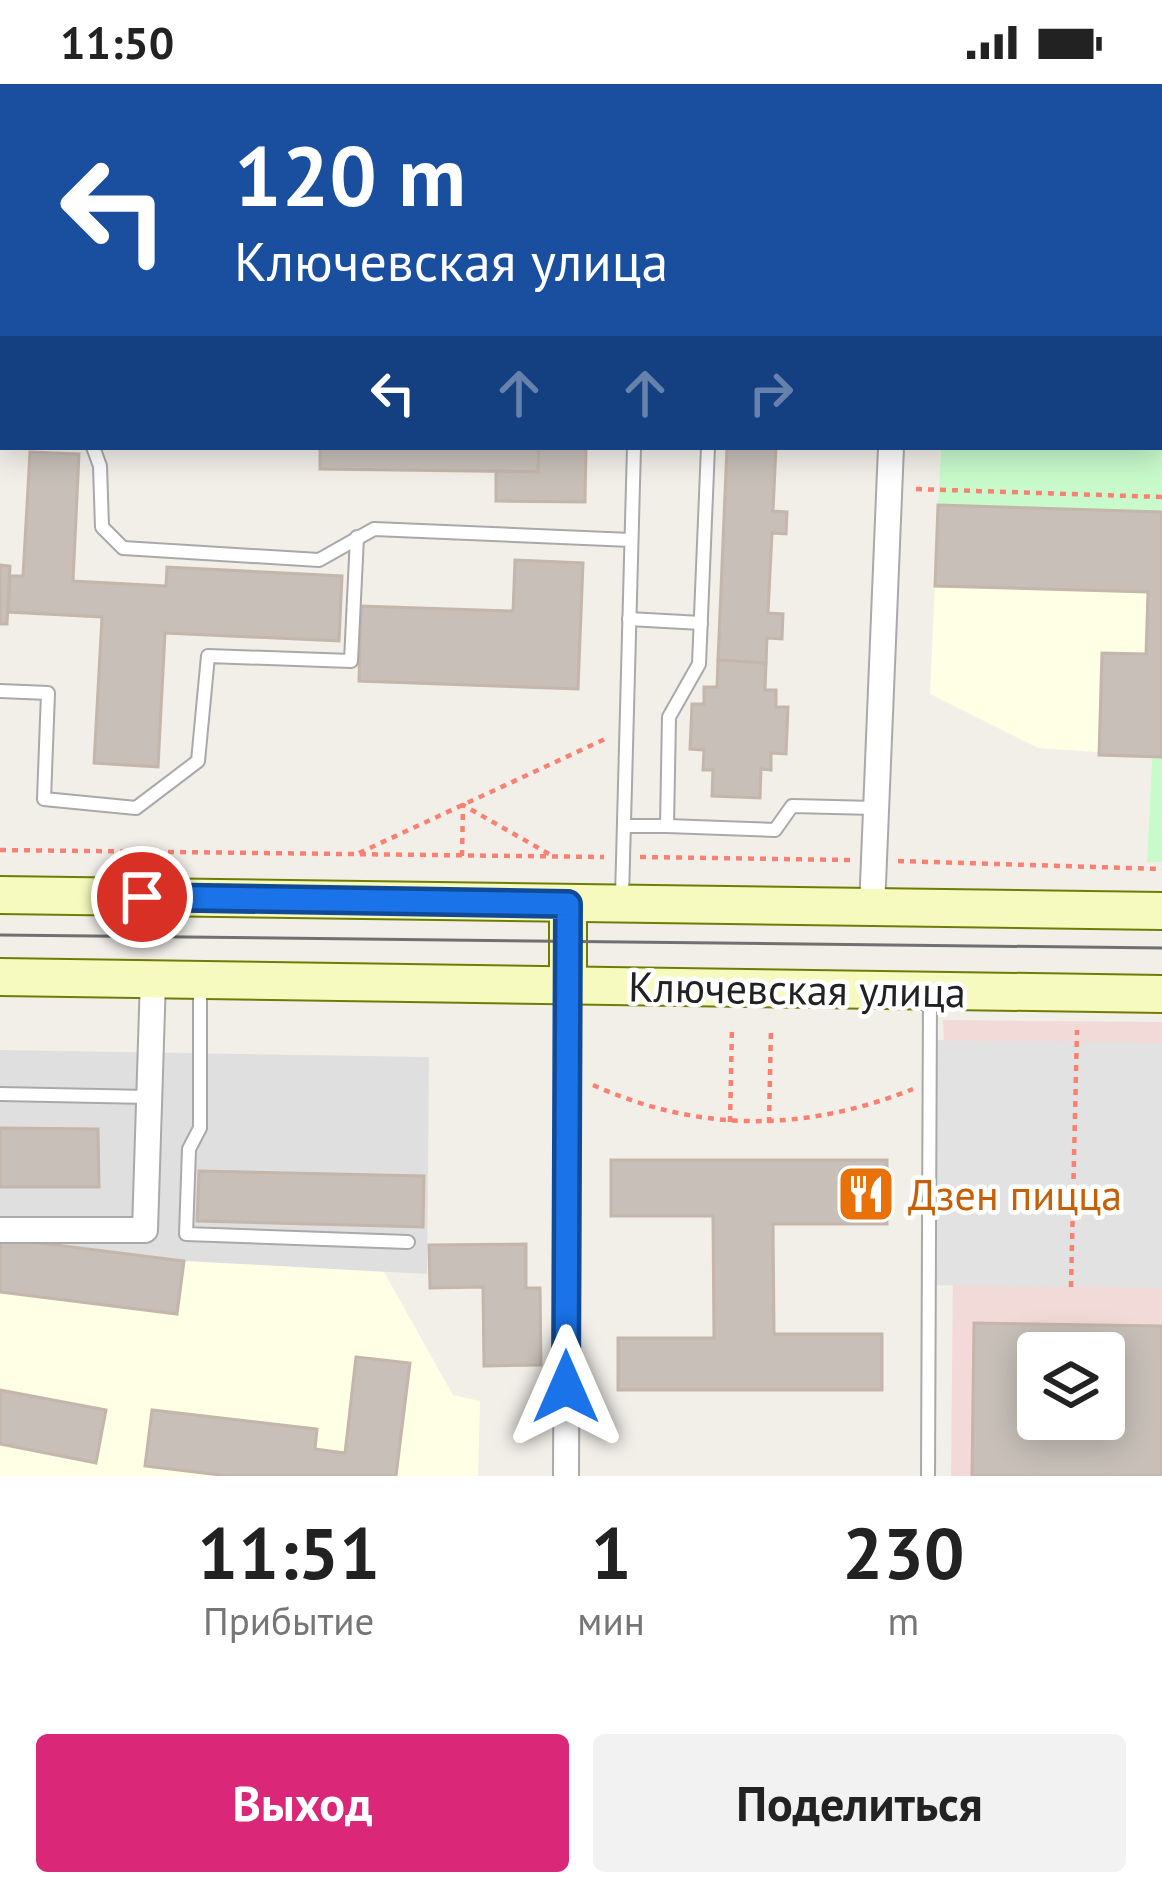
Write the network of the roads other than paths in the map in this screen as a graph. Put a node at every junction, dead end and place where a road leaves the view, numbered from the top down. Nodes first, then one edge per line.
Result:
1 (94, 450) edge
2 (634, 450) edge
3 (708, 450) edge
4 (891, 450) edge
5 (357, 537) junction
6 (631, 540) junction
7 (629, 620) junction
8 (701, 623) junction
9 (0, 691) edge
10 (876, 808) junction
11 (624, 826) junction
12 (667, 826) junction
13 (0, 895) edge
14 (568, 904) junction
15 (622, 904) junction
16 (872, 908) junction
17 (1162, 911) edge
18 (0, 977) edge
19 (153, 980) junction
20 (200, 980) junction
21 (568, 986) junction
22 (930, 991) junction
23 (1162, 994) edge
24 (0, 1094) edge
25 (149, 1096) junction
26 (0, 1230) edge
27 (408, 1242) dead end
28 (566, 1476) edge
29 (928, 1476) edge

1 - 5 lane
2 - 6 lane
3 - 8 lane
4 - 10 street
5 - 6 lane
5 - 9 lane
6 - 7 lane
7 - 8 lane
7 - 11 lane
8 - 12 lane
10 - 12 lane
10 - 16 street
11 - 12 lane
11 - 15 lane
13 - 14 main road, Ключевская улица
14 - 15 main road, Ключевская улица
14 - 21 main road
15 - 16 main road, Ключевская улица
16 - 17 main road, Ключевская улица
18 - 19 main road, Ключевская улица
19 - 20 main road, Ключевская улица
19 - 25 street
20 - 21 main road, Ключевская улица
20 - 27 lane
21 - 22 main road, Ключевская улица
21 - 28 street
22 - 23 main road, Ключевская улица
22 - 29 lane
24 - 25 lane
25 - 26 street

